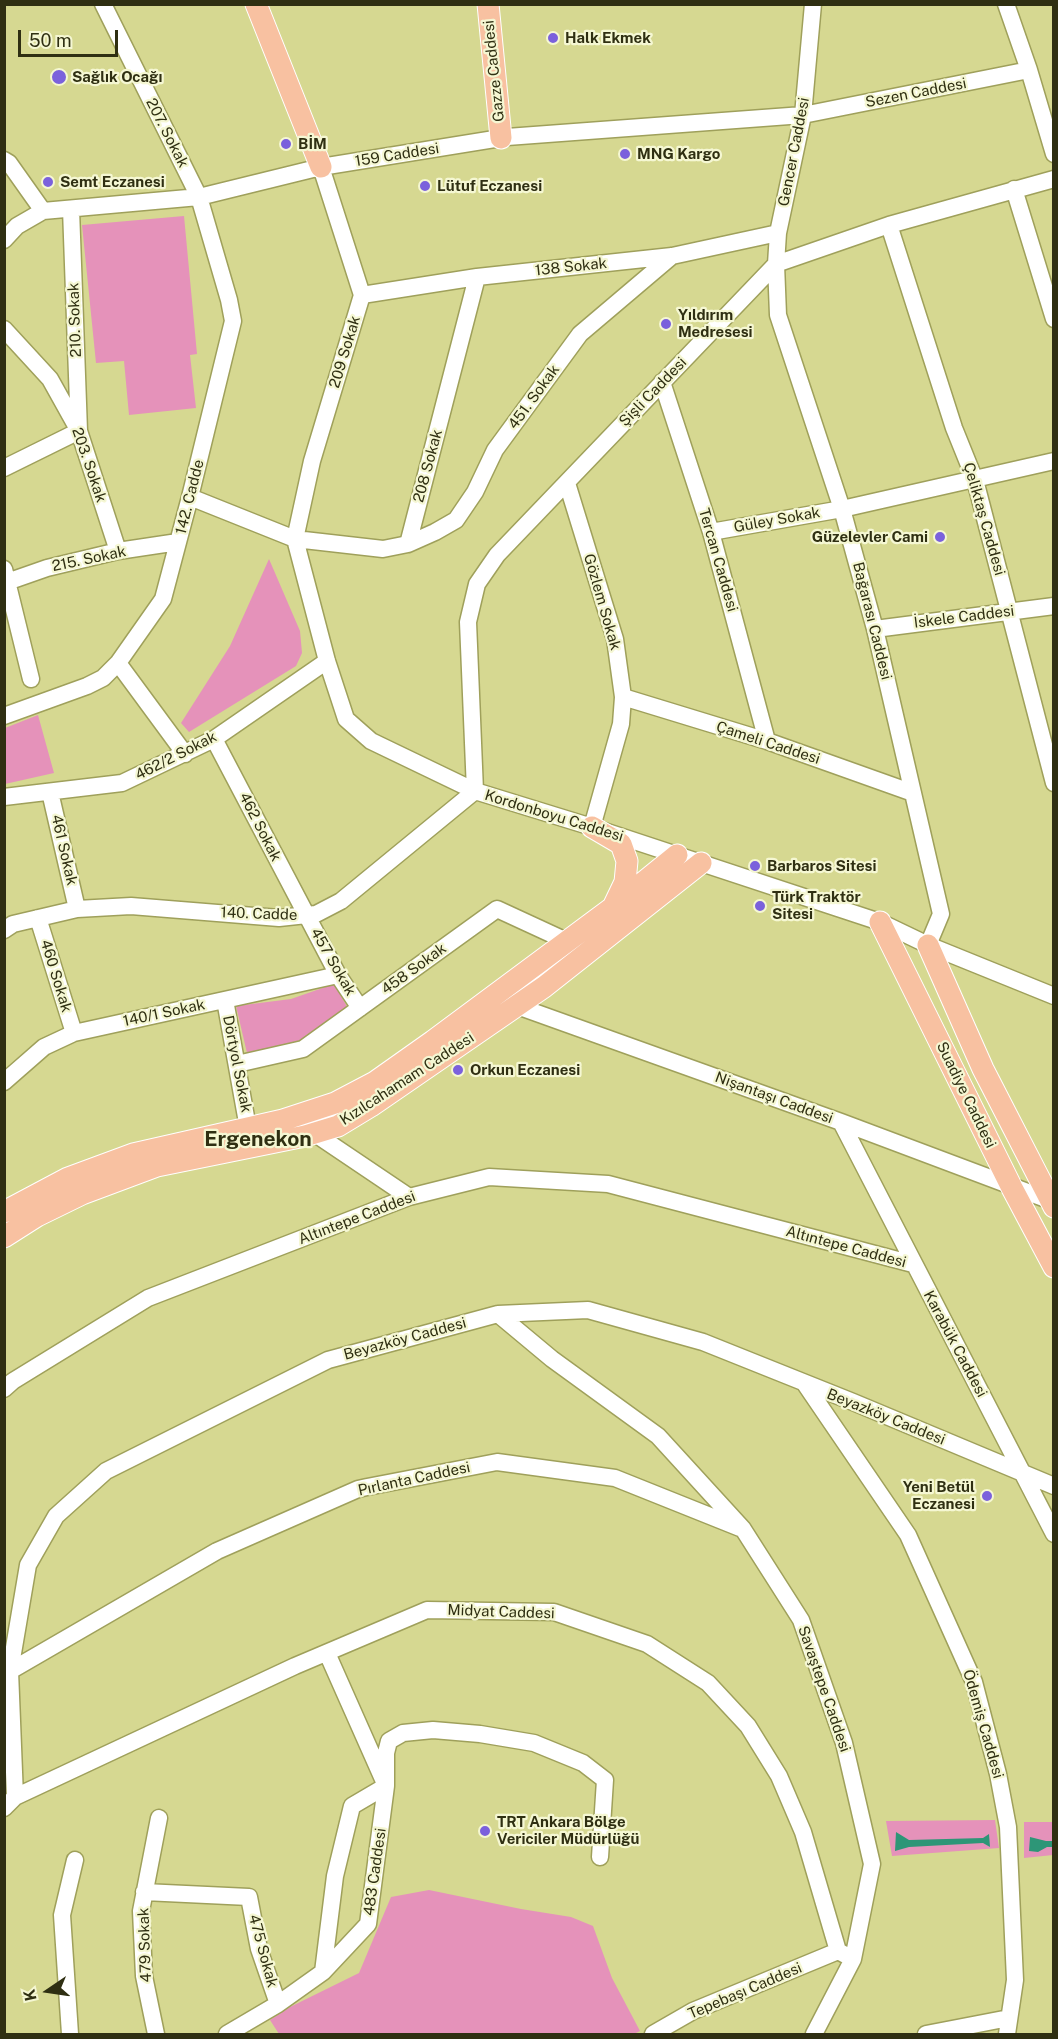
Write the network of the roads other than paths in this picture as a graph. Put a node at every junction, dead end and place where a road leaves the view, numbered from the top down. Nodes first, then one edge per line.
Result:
1 (103, 4) edge
2 (256, 4) edge
3 (813, 4) edge
4 (1006, 4) edge
5 (489, 5) edge
6 (1029, 70) junction
7 (803, 115) junction
8 (501, 138) junction
9 (1053, 154) edge
10 (4, 160) edge
11 (321, 167) junction
12 (1053, 179) edge
13 (1014, 189) junction
14 (199, 197) junction
15 (71, 209) junction
16 (43, 211) junction
17 (889, 225) junction
18 (778, 233) junction
19 (4, 240) edge
20 (672, 256) junction
21 (776, 264) junction
22 (477, 277) junction
23 (362, 295) junction
24 (1053, 319) edge
25 (4, 329) edge
26 (662, 382) junction
27 (79, 431) junction
28 (1053, 461) edge
29 (4, 468) edge
30 (975, 480) junction
31 (567, 483) junction
32 (190, 497) junction
33 (842, 509) junction
34 (711, 532) junction
35 (295, 539) junction
36 (178, 542) junction
37 (408, 544) junction
38 (118, 551) junction
39 (5, 579) edge
40 (1053, 606) edge
41 (1009, 611) junction
42 (875, 629) junction
43 (327, 661) junction
44 (118, 663) junction
45 (31, 679) dead end
46 (623, 697) junction
47 (4, 716) edge
48 (214, 739) junction
49 (767, 741) junction
50 (185, 754) junction
51 (1053, 783) edge
52 (475, 791) junction
53 (50, 792) junction
54 (913, 793) junction
55 (4, 797) edge
56 (592, 827) junction
57 (677, 855) junction
58 (701, 863) junction
59 (612, 908) junction
60 (77, 909) junction
61 (306, 916) junction
62 (38, 918) junction
63 (880, 922) junction
64 (4, 930) edge
65 (568, 941) junction
66 (928, 945) junction
67 (590, 951) junction
68 (338, 975) junction
69 (1053, 996) edge
70 (492, 997) junction
71 (225, 1000) junction
72 (517, 1006) junction
73 (360, 1008) junction
74 (74, 1033) junction
75 (237, 1064) junction
76 (4, 1082) edge
77 (291, 1118) junction
78 (841, 1122) junction
79 (248, 1128) junction
80 (314, 1133) junction
81 (1012, 1188) junction
82 (409, 1197) junction
83 (1053, 1204) edge
84 (4, 1212) edge
85 (4, 1237) edge
86 (913, 1264) junction
87 (1053, 1267) edge
88 (498, 1314) junction
89 (805, 1384) junction
90 (4, 1389) edge
91 (1024, 1475) junction
92 (1053, 1486) edge
93 (743, 1529) junction
94 (1053, 1534) edge
95 (327, 1653) junction
96 (10, 1671) junction
97 (386, 1786) junction
98 (10, 1803) edge
99 (159, 1818) dead end
100 (600, 1857) dead end
101 (75, 1860) dead end
102 (144, 1892) junction
103 (846, 1955) junction
104 (323, 1972) junction
105 (278, 2004) junction
106 (1008, 2026) edge
107 (235, 2033) edge
108 (70, 2034) edge
109 (156, 2034) edge
110 (653, 2034) edge
111 (814, 2034) edge
112 (926, 2034) edge

1 - 14 street, 207. Sokak
2 - 11 main road
3 - 7 street, Gencer Caddesi
4 - 6 street
5 - 8 main road, Gazze Caddesi
6 - 7 street, Sezen Caddesi
6 - 9 street
7 - 8 street, 159 Caddesi
7 - 18 street, Gencer Caddesi
8 - 11 street, 159 Caddesi
10 - 16 street
11 - 14 street, 159 Caddesi
11 - 23 street
12 - 13 street, Şişli Caddesi
13 - 17 street, Şişli Caddesi
13 - 24 street
14 - 15 street, 159 Caddesi
14 - 32 street, 142. Cadde
15 - 16 street, 159 Caddesi
15 - 27 street, 210. Sokak
16 - 19 street, 159 Caddesi
17 - 21 street, Şişli Caddesi
17 - 30 street, Çeliktaş Caddesi
18 - 20 street, 138 Sokak
18 - 21 street, Gencer Caddesi
20 - 22 street, 138 Sokak
20 - 37 street, 451. Sokak
21 - 26 street, Şişli Caddesi
21 - 33 street, Bağarası Caddesi
22 - 23 street, 138 Sokak
22 - 37 street, 208 Sokak
23 - 35 street, 209 Sokak
25 - 27 street, 203. Sokak
26 - 31 street, Şişli Caddesi
26 - 34 street, Tercan Caddesi
27 - 29 street
27 - 38 street, 203. Sokak
28 - 30 street, Güley Sokak
30 - 33 street, Güley Sokak
30 - 41 street, Çeliktaş Caddesi
31 - 46 street, Gözlem Sokak
31 - 52 street, Şişli Caddesi
32 - 35 street
32 - 36 street, 142. Cadde
33 - 34 street, Güley Sokak
33 - 42 street, Bağarası Caddesi
34 - 49 street, Tercan Caddesi
35 - 37 street
35 - 43 street, Kordonboyu Caddesi
36 - 38 street, 215. Sokak
36 - 44 street, 142. Cadde
38 - 39 street, 215. Sokak
39 - 45 street
40 - 41 street, İskele Caddesi
41 - 42 street, İskele Caddesi
41 - 51 street, Çeliktaş Caddesi
42 - 54 street, Bağarası Caddesi
43 - 48 street, 462/2 Sokak
43 - 52 street, Kordonboyu Caddesi
44 - 47 street, 142. Cadde
44 - 50 street
46 - 49 street, Çameli Caddesi
46 - 56 street, Gözlem Sokak
48 - 50 street, 462/2 Sokak
48 - 61 street, 462 Sokak
49 - 54 street, Çameli Caddesi
50 - 53 street, 462/2 Sokak
52 - 56 street, Kordonboyu Caddesi
52 - 61 street, 140. Cadde
53 - 55 street, 462/2 Sokak
53 - 60 street, 461 Sokak
54 - 66 street, Bağarası Caddesi
56 - 57 street, Kordonboyu Caddesi
56 - 59 main road
57 - 58 street, Kordonboyu Caddesi
57 - 59 main road, Kızılcahamam Caddesi
58 - 63 street, Kordonboyu Caddesi
58 - 67 main road, Kızılcahamam Caddesi
59 - 65 main road, Kızılcahamam Caddesi
60 - 61 street, 140. Cadde
60 - 62 street, 140. Cadde
61 - 68 street, 457 Sokak
62 - 64 street, 140. Cadde
62 - 74 street, 460 Sokak
63 - 66 street, Kordonboyu Caddesi
63 - 81 main road, Suadiye Caddesi
65 - 67 street, 458 Sokak
65 - 70 main road, Kızılcahamam Caddesi
65 - 73 street, 458 Sokak
66 - 69 street, Kordonboyu Caddesi
66 - 83 main road, Suadiye Caddesi
67 - 72 main road, Kızılcahamam Caddesi
68 - 71 street, 140/1 Sokak
68 - 73 street, 457 Sokak
70 - 72 street, Nişantaşı Caddesi
70 - 77 main road, Kızılcahamam Caddesi
71 - 74 street, 140/1 Sokak
71 - 75 street, Dörtyol Sokak
72 - 78 street, Nişantaşı Caddesi
72 - 80 main road, Kızılcahamam Caddesi
73 - 75 street, 458 Sokak
74 - 76 street, 140/1 Sokak
75 - 79 street, Dörtyol Sokak
77 - 79 main road, Kızılcahamam Caddesi
77 - 80 main road
78 - 81 street, Nişantaşı Caddesi
78 - 86 street, Karabük Caddesi
79 - 84 main road, Kızılcahamam Caddesi
80 - 82 street
80 - 85 main road, Kızılcahamam Caddesi
81 - 83 street, Nişantaşı Caddesi
81 - 87 main road, Suadiye Caddesi
82 - 86 street, Altıntepe Caddesi
82 - 90 street, Altıntepe Caddesi
86 - 91 street, Karabük Caddesi
88 - 89 street, Beyazköy Caddesi
88 - 93 street, Savaştepe Caddesi
88 - 96 street, Beyazköy Caddesi
89 - 91 street, Beyazköy Caddesi
89 - 106 street, Ödemiş Caddesi
91 - 92 street, Beyazköy Caddesi
91 - 94 street, Karabük Caddesi
93 - 96 street, Pırlanta Caddesi
93 - 103 street, Savaştepe Caddesi
95 - 97 street
95 - 98 street, Midyat Caddesi
95 - 103 street, Midyat Caddesi
96 - 98 street, Beyazköy Caddesi
97 - 100 street, 483 Caddesi
97 - 104 street, 483 Caddesi
97 - 104 street
99 - 102 street, 479 Sokak
101 - 108 street
102 - 105 street, 475 Sokak
102 - 109 street, 479 Sokak
103 - 110 street, Tepebaşı Caddesi
103 - 111 street, Savaştepe Caddesi
104 - 105 street, 483 Caddesi
105 - 107 street, 483 Caddesi
106 - 112 street

